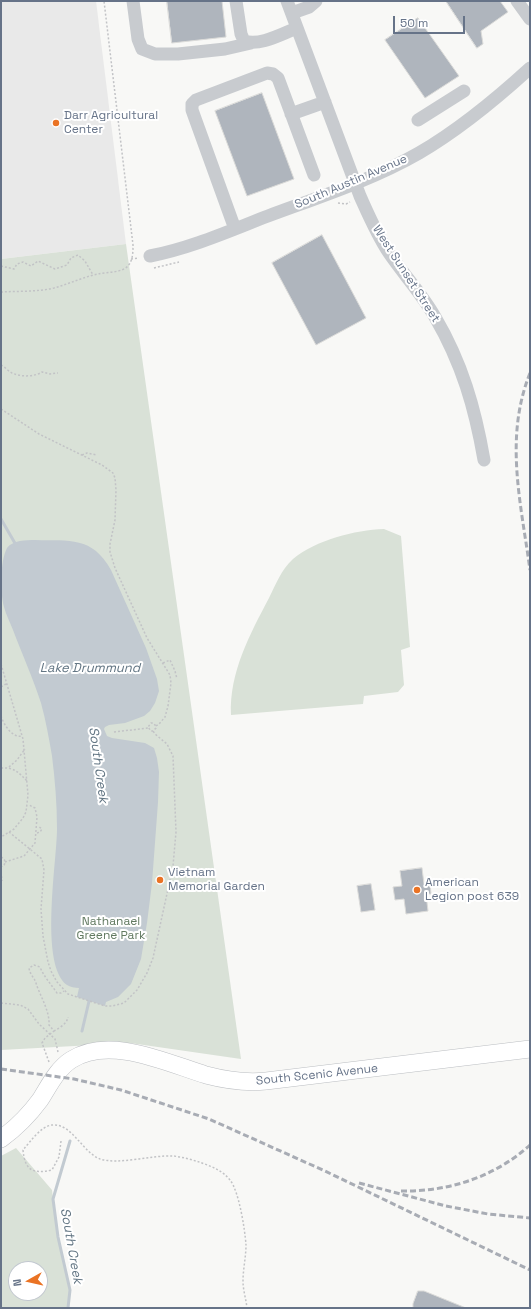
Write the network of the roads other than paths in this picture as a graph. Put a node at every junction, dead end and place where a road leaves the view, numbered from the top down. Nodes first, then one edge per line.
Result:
1 (133, 1) edge
2 (236, 1) edge
3 (316, 1) edge
4 (517, 1) edge
5 (289, 7) edge
6 (530, 19) edge
7 (297, 28) junction
8 (251, 43) junction
9 (530, 68) edge
10 (464, 91) dead end
11 (325, 102) junction
12 (291, 114) junction
13 (418, 120) dead end
14 (314, 175) dead end
15 (355, 183) junction
16 (235, 229) junction
17 (150, 256) dead end
18 (484, 460) dead end
19 (530, 1049) edge
20 (1, 1139) edge

1 - 8 street
2 - 8 street
3 - 5 street
4 - 6 street
5 - 7 street, West Sunset Street
7 - 8 street
7 - 11 street, West Sunset Street
9 - 15 street, South Austin Avenue
10 - 13 street
11 - 12 street
11 - 15 street, West Sunset Street
12 - 14 street
12 - 16 street
15 - 16 street, South Austin Avenue
15 - 18 street, West Sunset Street
16 - 17 street, South Austin Avenue
19 - 20 main road, South Scenic Avenue

